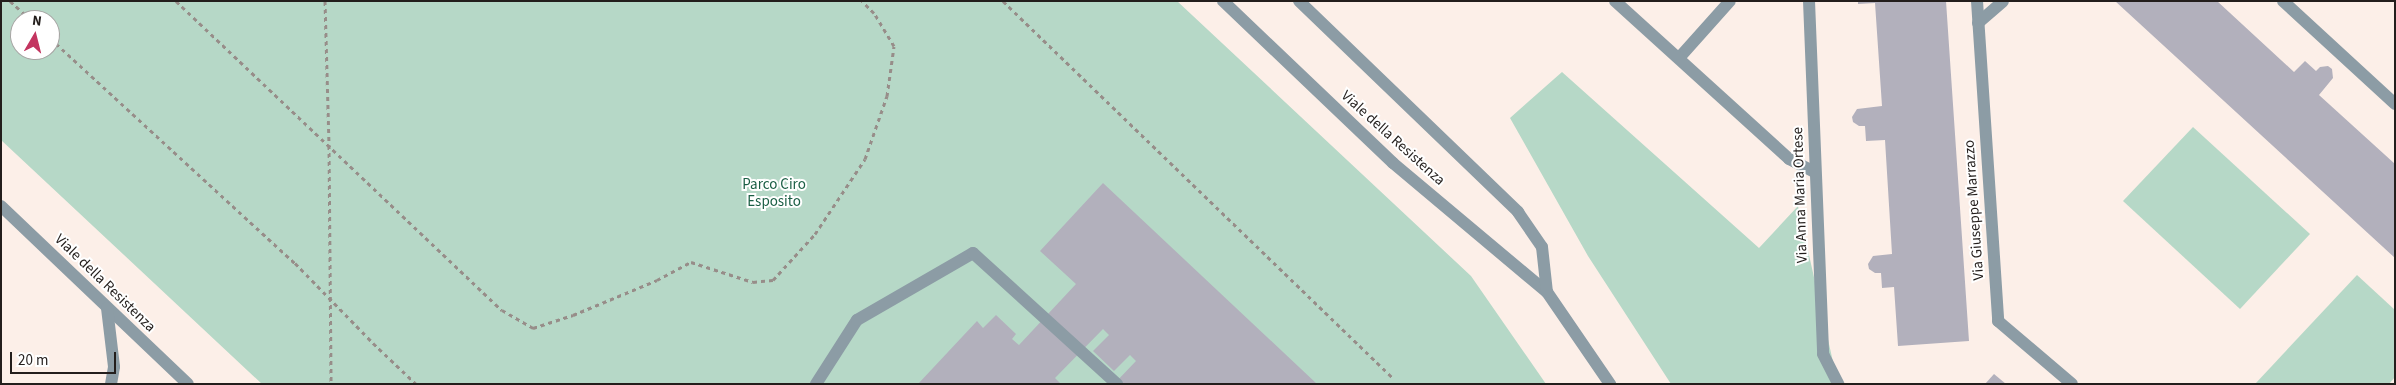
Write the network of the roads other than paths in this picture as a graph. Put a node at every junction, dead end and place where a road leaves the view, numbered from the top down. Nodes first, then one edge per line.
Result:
1 (1223, 1) edge
2 (1299, 1) edge
3 (1615, 1) edge
4 (1730, 1) edge
5 (1810, 1) edge
6 (1977, 1) edge
7 (2003, 1) edge
8 (2282, 1) edge
9 (1978, 22) junction
10 (1680, 58) junction
11 (2395, 104) edge
12 (1816, 172) junction
13 (1, 206) edge
14 (1547, 292) junction
15 (107, 308) junction
16 (112, 384) edge
17 (188, 384) edge
18 (816, 384) edge
19 (1116, 384) edge
20 (1610, 384) edge
21 (1838, 384) edge
22 (2072, 384) edge

1 - 14 street, Viale della Resistenza
2 - 14 street, Viale della Resistenza
3 - 10 street
4 - 10 street
5 - 12 street, Via Anna Maria Ortese
6 - 9 street, Via Giuseppe Marrazzo
7 - 9 street
8 - 11 street
9 - 22 street, Via Giuseppe Marrazzo
10 - 12 street
12 - 21 street, Via Anna Maria Ortese
13 - 15 street, Viale della Resistenza
14 - 20 street, Viale della Resistenza
15 - 16 street
15 - 17 street, Viale della Resistenza
18 - 19 street

